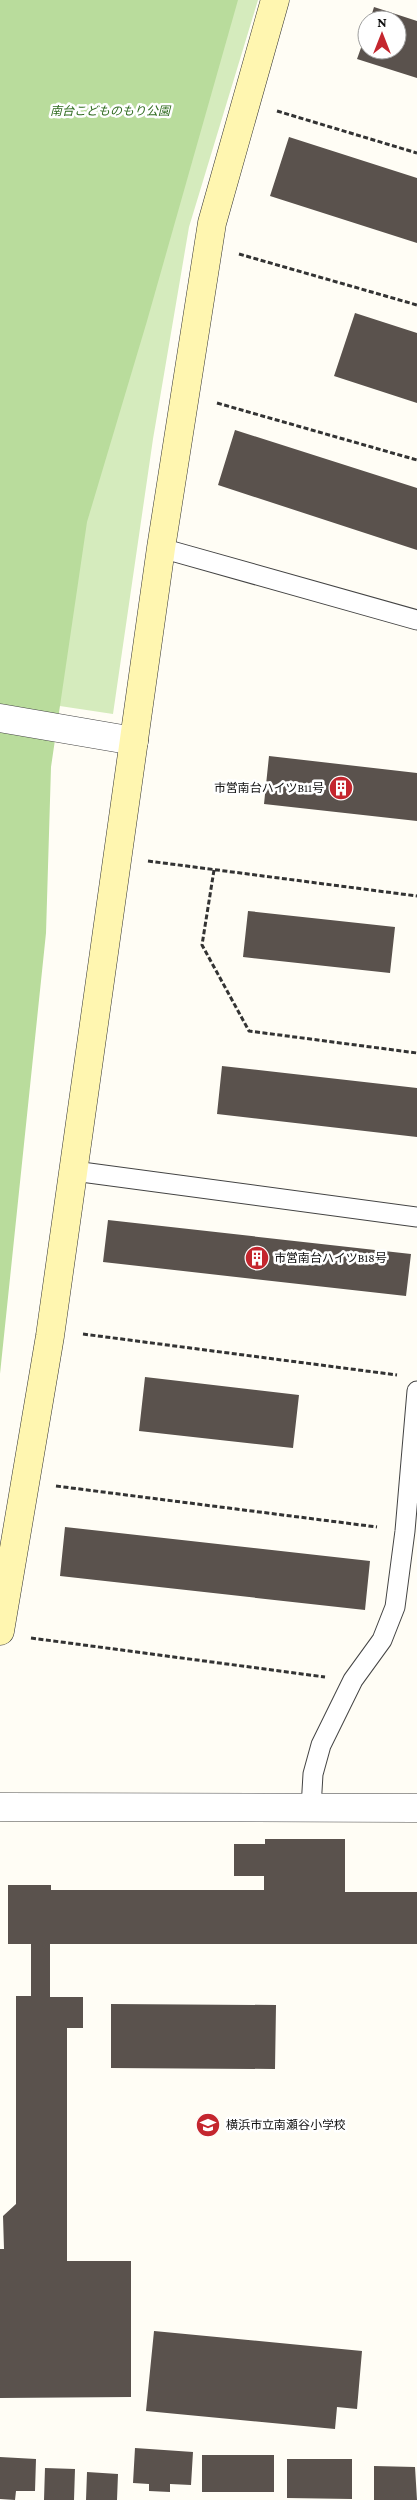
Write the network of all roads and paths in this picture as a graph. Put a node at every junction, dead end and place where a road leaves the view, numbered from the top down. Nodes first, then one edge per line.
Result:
1 (275, 0) edge
2 (269, 109) dead end
3 (417, 153) edge
4 (229, 251) dead end
5 (417, 305) edge
6 (213, 402) dead end
7 (417, 460) edge
8 (161, 548) junction
9 (417, 620) edge
10 (0, 718) edge
11 (134, 741) junction
12 (140, 860) dead end
13 (214, 870) junction
14 (417, 896) edge
15 (417, 1053) edge
16 (74, 1171) junction
17 (417, 1217) edge
18 (75, 1333) dead end
19 (412, 1384) edge
20 (415, 1446) edge
21 (50, 1485) dead end
22 (405, 1531) junction
23 (12, 1634) edge
24 (353, 1680) junction
25 (0, 1807) edge
26 (312, 1808) junction
27 (417, 1808) edge

1 - 8 street
2 - 3 path
4 - 5 path
6 - 7 path
8 - 9 lane
8 - 11 street
10 - 11 street
11 - 16 street
12 - 13 path
13 - 14 path
13 - 15 path
16 - 17 lane
16 - 23 street
18 - 19 path
19 - 20 lane
20 - 22 lane
21 - 22 path
22 - 24 lane
23 - 24 path
24 - 26 lane
25 - 26 street
26 - 27 street

